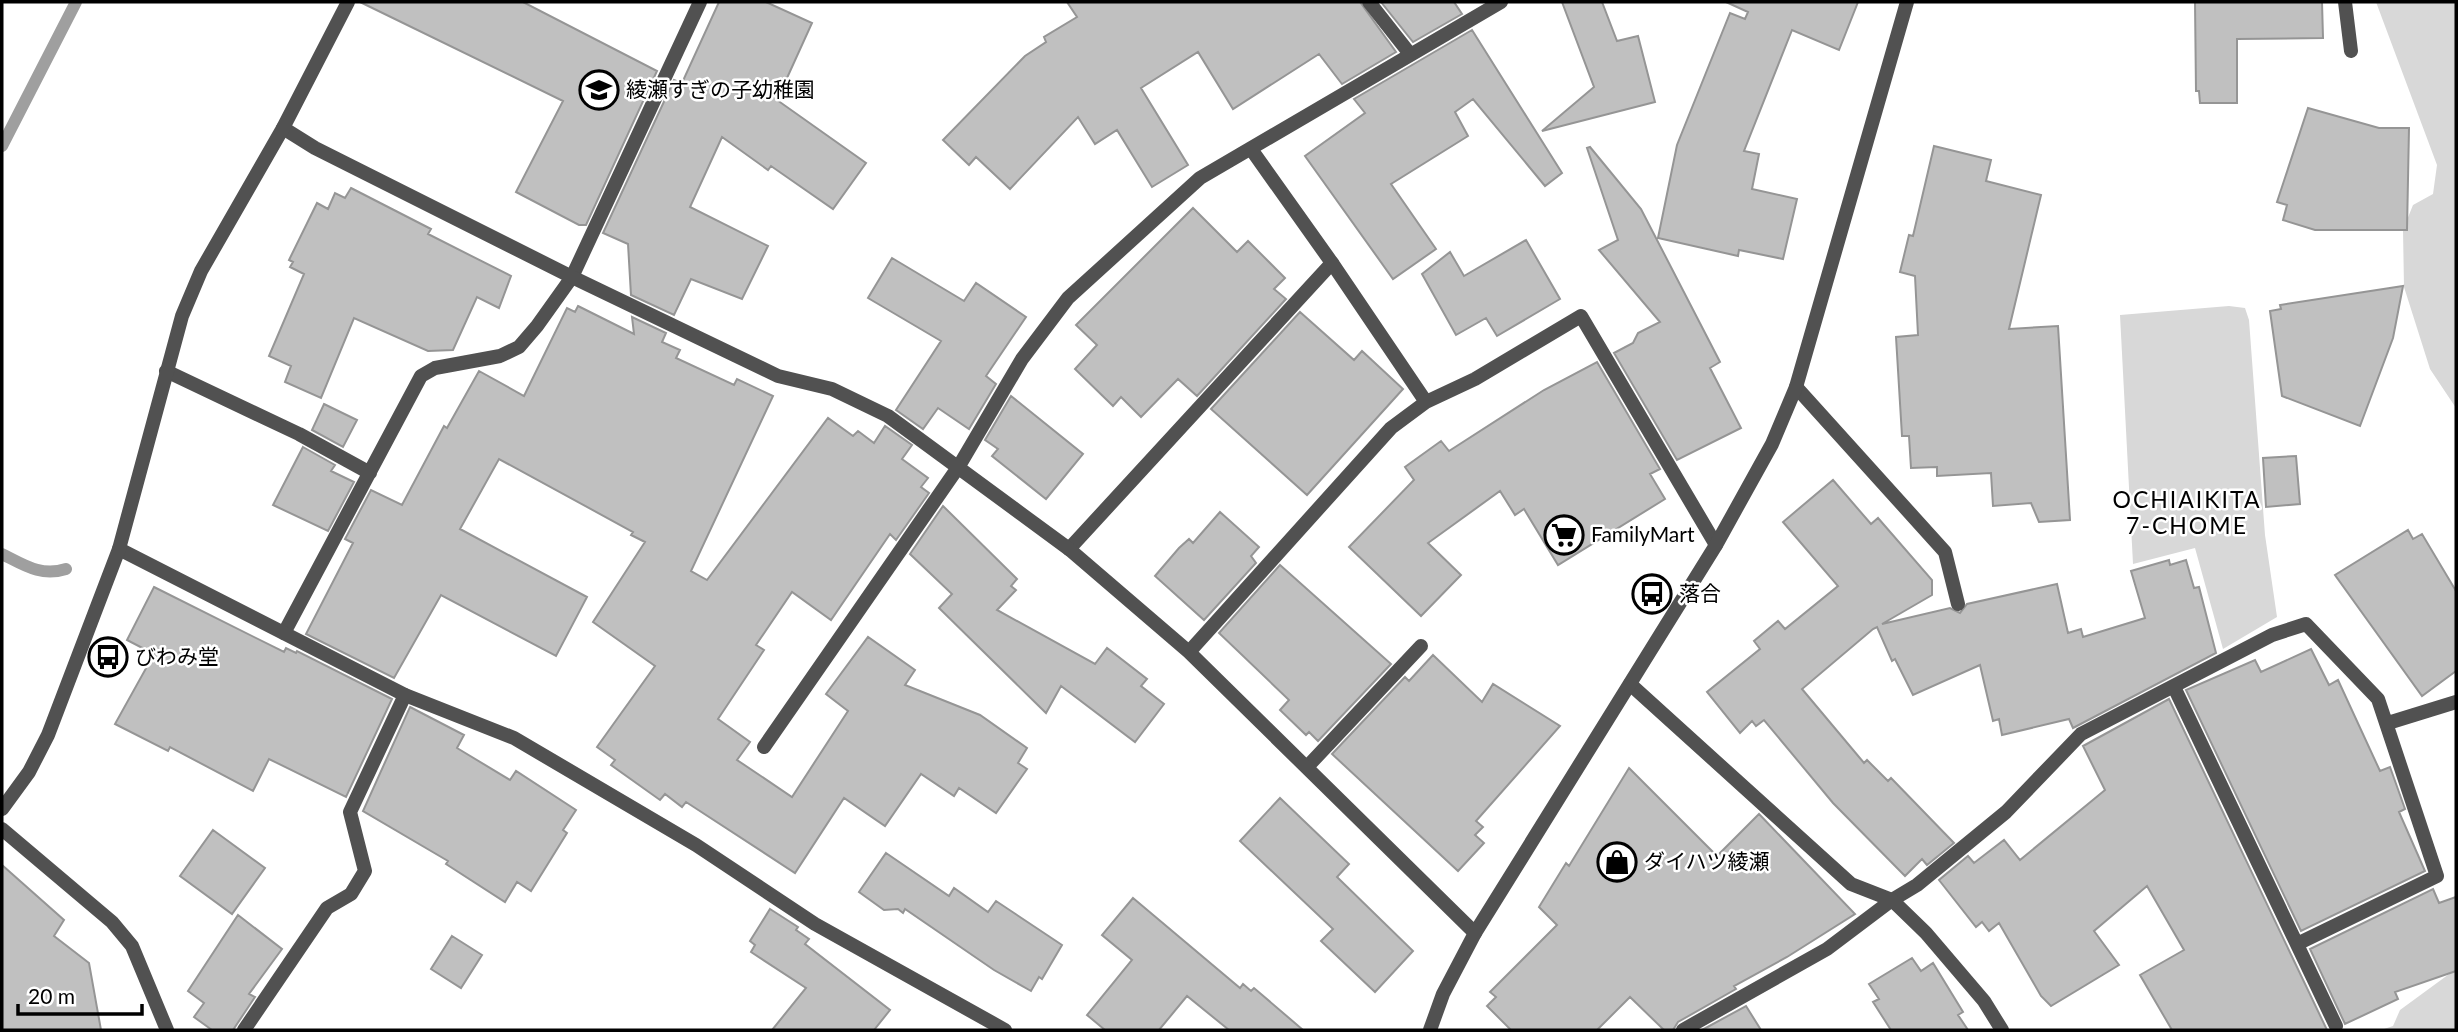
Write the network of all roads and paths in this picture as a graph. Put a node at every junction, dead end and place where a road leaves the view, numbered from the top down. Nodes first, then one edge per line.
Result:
1 (348, 2) edge
2 (700, 2) edge
3 (1369, 2) edge
4 (1501, 2) edge
5 (1907, 2) edge
6 (2345, 2) edge
7 (2351, 51) dead end
8 (1410, 54) junction
9 (283, 128) junction
10 (1251, 149) junction
11 (1332, 263) junction
12 (572, 277) junction
13 (166, 372) junction
14 (1796, 387) junction
15 (1426, 402) junction
16 (959, 466) junction
17 (370, 473) junction
18 (1716, 545) junction
19 (119, 549) junction
20 (1069, 549) junction
21 (1958, 604) dead end
22 (284, 633) junction
23 (1421, 646) dead end
24 (1189, 652) junction
25 (1630, 684) junction
26 (2174, 688) junction
27 (405, 695) junction
28 (2456, 702) edge
29 (2388, 723) junction
30 (764, 747) dead end
31 (1307, 767) junction
32 (2, 809) edge
33 (2, 829) edge
34 (1892, 900) junction
35 (1475, 933) junction
36 (2297, 943) junction
37 (2336, 1026) dead end
38 (167, 1030) edge
39 (244, 1030) edge
40 (1005, 1030) edge
41 (1430, 1030) edge
42 (1683, 1030) edge
43 (2002, 1030) edge

1 - 9 street
2 - 12 street
3 - 8 street
4 - 8 street
5 - 14 street
6 - 7 street
8 - 10 street
9 - 12 street
9 - 13 street
10 - 11 street
10 - 16 street
11 - 15 street
11 - 20 street
12 - 16 street
12 - 17 street
13 - 17 street
13 - 19 street
14 - 18 street
14 - 21 street
15 - 18 street
15 - 24 street
16 - 20 street
16 - 30 street
17 - 22 street
18 - 25 street
19 - 22 street
19 - 32 street
20 - 24 street
22 - 27 street
23 - 31 street
24 - 31 street
25 - 34 street
25 - 35 street
26 - 29 street
26 - 34 street
26 - 36 street
27 - 39 street
27 - 40 street
28 - 29 street
29 - 36 street
31 - 35 street
33 - 38 street
34 - 42 street
34 - 43 street
35 - 41 street
36 - 37 street

